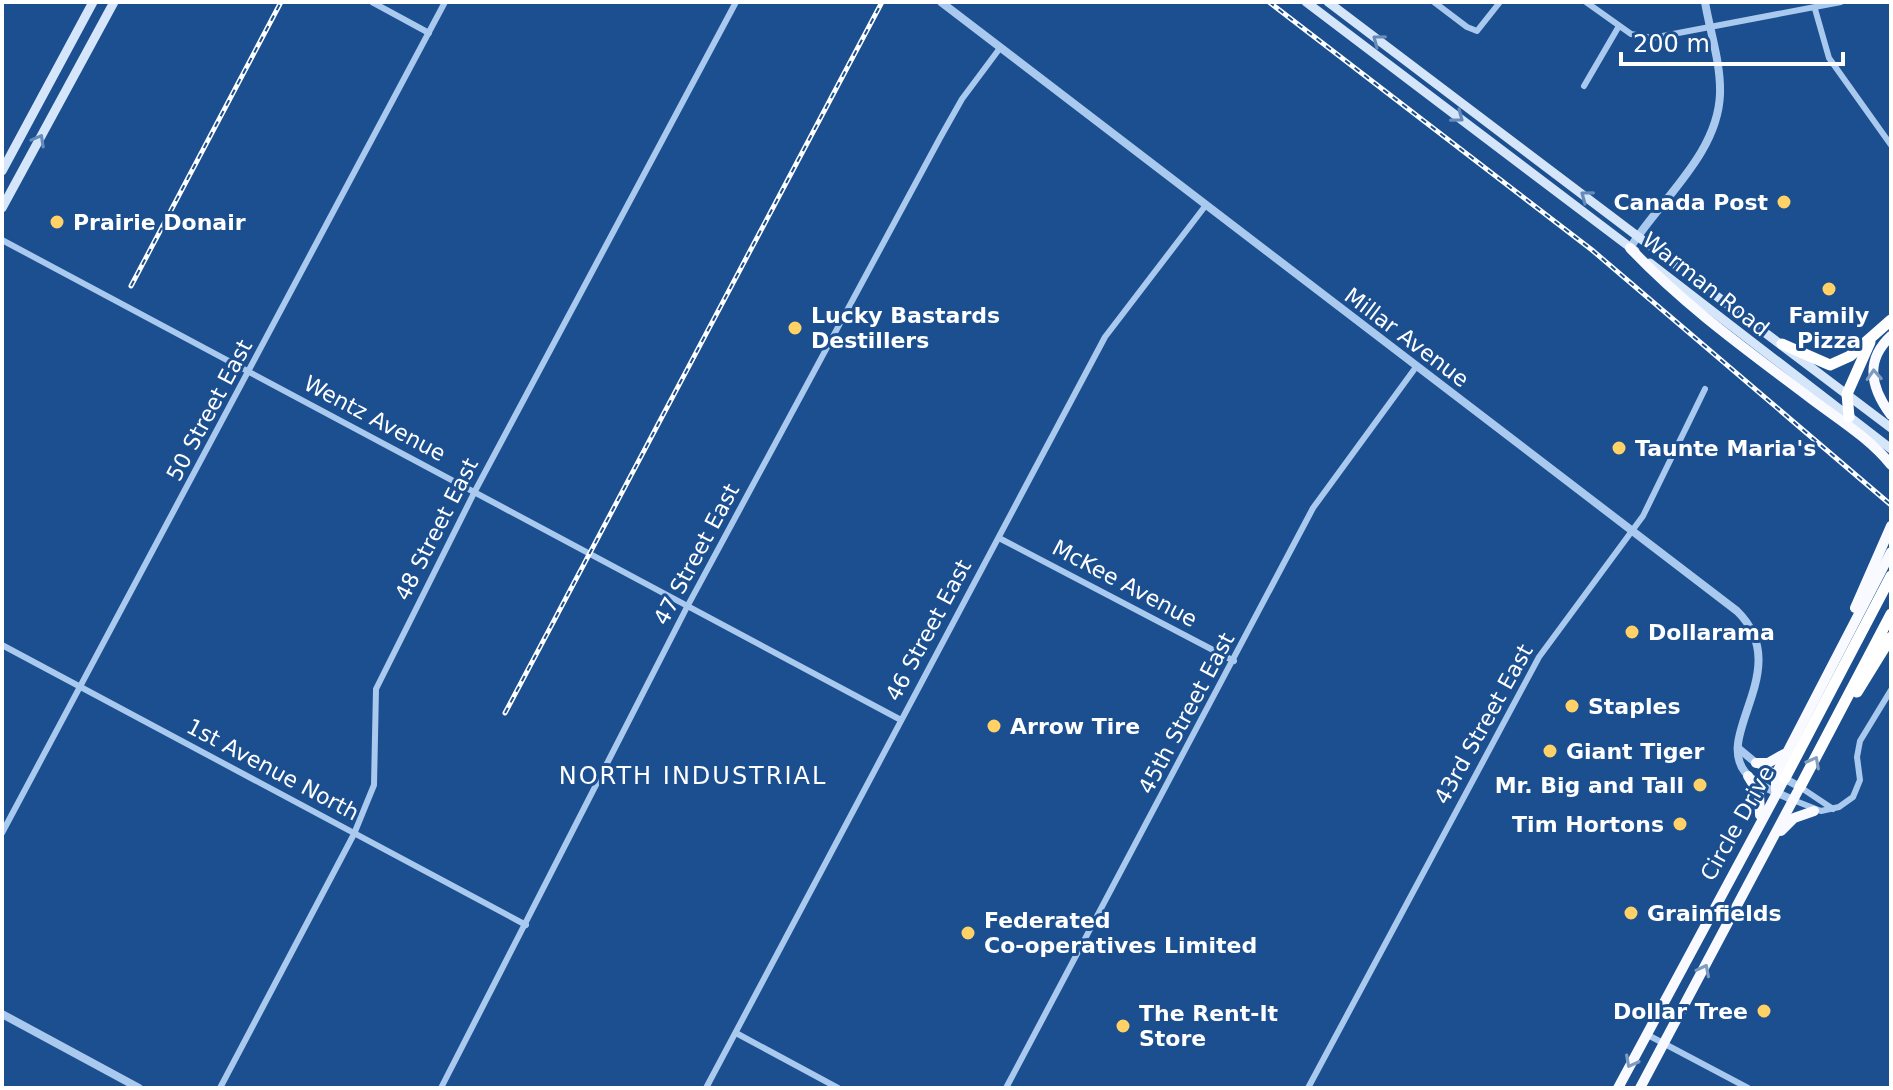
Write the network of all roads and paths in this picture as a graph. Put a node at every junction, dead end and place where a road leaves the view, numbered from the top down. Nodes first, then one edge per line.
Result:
1 (93, 2) edge
2 (114, 2) edge
3 (372, 2) edge
4 (445, 2) edge
5 (736, 2) edge
6 (941, 2) edge
7 (1306, 2) edge
8 (1328, 2) edge
9 (1434, 2) edge
10 (1500, 2) edge
11 (1586, 2) edge
12 (1603, 2) edge
13 (1705, 2) edge
14 (1841, 2) edge
15 (1815, 9) junction
16 (1602, 14) junction
17 (1619, 26) junction
18 (1709, 27) junction
19 (429, 33) junction
20 (1000, 48) junction
21 (1584, 86) dead end
22 (1889, 125) edge
23 (1881, 128) junction
24 (1891, 145) edge
25 (2, 171) edge
26 (1206, 205) junction
27 (2, 208) edge
28 (1638, 236) junction
29 (2, 240) edge
30 (1630, 248) junction
31 (1891, 320) edge
32 (1879, 329) junction
33 (1891, 336) edge
34 (1782, 344) junction
35 (1416, 367) junction
36 (250, 372) junction
37 (1705, 389) dead end
38 (1847, 394) junction
39 (1891, 415) edge
40 (1849, 417) junction
41 (1891, 428) edge
42 (1891, 449) edge
43 (1891, 465) edge
44 (475, 491) junction
45 (1891, 526) edge
46 (1631, 532) junction
47 (999, 538) junction
48 (1891, 552) edge
49 (1891, 576) edge
50 (687, 607) junction
51 (1891, 614) edge
52 (1891, 637) edge
53 (2, 645) edge
54 (1234, 661) junction
55 (1825, 680) junction
56 (80, 687) junction
57 (1891, 690) edge
58 (901, 720) junction
59 (1828, 736) junction
60 (1738, 748) junction
61 (1788, 751) junction
62 (1756, 763) junction
63 (1748, 776) junction
64 (1780, 776) junction
65 (1800, 787) junction
66 (1776, 791) junction
67 (1793, 800) junction
68 (1833, 809) junction
69 (1814, 811) junction
70 (1760, 820) junction
71 (2, 833) edge
72 (354, 834) junction
73 (1765, 851) junction
74 (526, 925) junction
75 (2, 1014) edge
76 (736, 1033) junction
77 (1646, 1034) junction
78 (1664, 1044) junction
79 (139, 1088) edge
80 (220, 1088) edge
81 (441, 1088) edge
82 (706, 1088) edge
83 (838, 1088) edge
84 (1006, 1088) edge
85 (1308, 1088) edge
86 (1618, 1088) edge
87 (1640, 1088) edge
88 (1748, 1088) edge

1 - 25 main road
27 -> 2 main road
3 - 19 street
4 - 19 street, 50 Street East
5 - 44 street, 48 Street East
6 - 20 street, Millar Avenue
7 -> 30 main road, Warman Road
28 -> 8 main road, Warman Road
9 - 10 street
11 - 16 street
12 - 16 street
13 - 18 street
14 - 15 street
15 - 18 street
15 - 23 street
16 - 17 street
17 - 18 street
17 - 21 street
18 - 28 street
19 - 36 street, 50 Street East
20 - 26 street, Millar Avenue
20 - 50 street, 47 Street East
22 - 23 street
23 - 24 street
26 - 35 street, Millar Avenue
26 - 47 street, 46 Street East
28 - 30 street
28 - 34 main road, Warman Road
29 - 36 street, Wentz Avenue
30 - 40 main road, Warman Road
30 - 43 highway
31 - 32 highway
32 - 34 highway
32 - 38 highway
39 -> 33 highway
34 - 38 main road, Warman Road
35 - 46 street, Millar Avenue
35 - 54 street, 45th Street East
36 - 44 street, Wentz Avenue
36 - 56 street, 50 Street East
37 - 46 street, 43rd Street East
38 - 40 highway
38 - 41 main road, Warman Road
40 - 42 main road, Warman Road
44 - 50 street, Wentz Avenue
44 - 72 street, 48 Street East
45 - 55 highway
46 - 60 street, Millar Avenue
46 - 85 street, 43rd Street East
47 - 54 street, McKee Avenue
47 - 58 street, 46 Street East
48 - 55 highway
49 - 64 highway, Circle Drive
50 - 58 street, Wentz Avenue
50 - 74 street, 47 Street East
51 - 59 highway, Circle Drive
52 - 59 highway
53 - 56 street, 1st Avenue North
54 - 84 street, 45th Street East
55 - 61 highway
56 - 71 street, 50 Street East
56 - 72 street, 1st Avenue North
57 - 68 street
58 - 76 street, 46 Street East
65 -> 59 highway, Circle Drive
60 - 62 street
60 - 63 street
61 - 62 highway
61 - 64 highway
62 - 64 street
63 - 66 street
63 - 70 highway
64 - 65 street
64 - 66 highway, Circle Drive
65 - 67 highway, Circle Drive
65 - 68 street
66 - 67 street
66 - 70 highway, Circle Drive
67 - 69 street
67 - 73 highway, Circle Drive
68 - 69 street
69 - 73 highway
70 - 77 highway, Circle Drive
72 - 74 street, 1st Avenue North
72 - 80 street, 48 Street East
78 -> 73 highway, Circle Drive
74 - 81 street, 47 Street East
75 - 79 street
76 - 82 street, 46 Street East
76 - 83 street
77 - 78 street
77 -> 86 highway, Circle Drive
78 - 87 highway, Circle Drive
78 - 88 street

